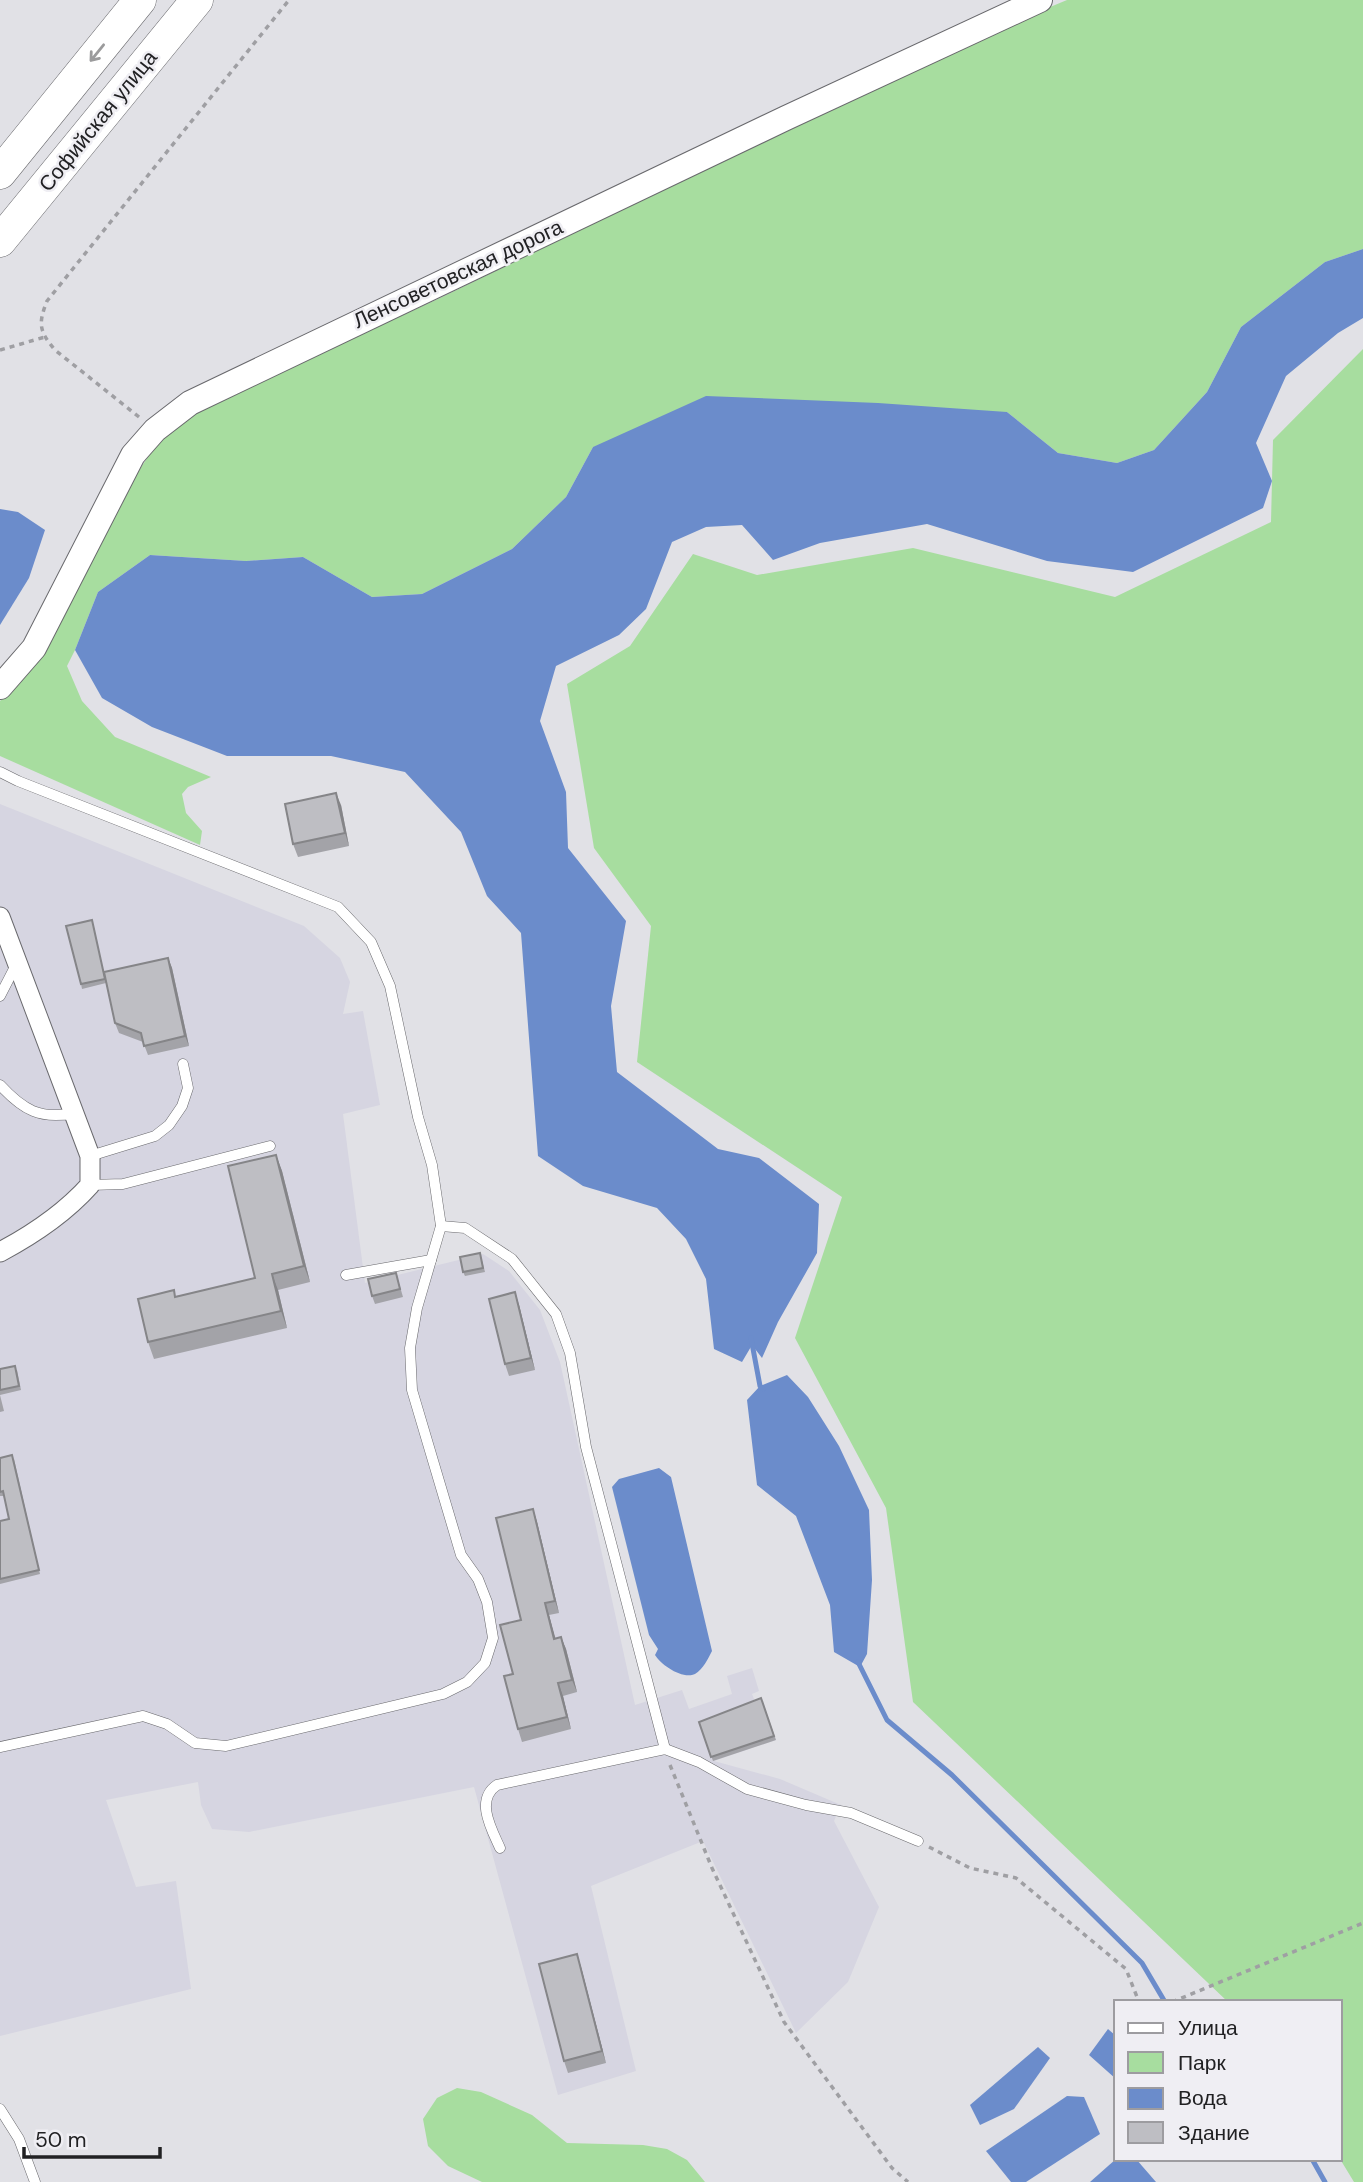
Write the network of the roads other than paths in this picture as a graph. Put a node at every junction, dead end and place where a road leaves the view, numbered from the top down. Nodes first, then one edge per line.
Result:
1 (140, 0) edge
2 (197, 0) edge
3 (1040, 0) edge
4 (0, 173) edge
5 (0, 241) edge
6 (0, 687) edge
7 (0, 772) edge
8 (0, 918) edge
9 (17, 963) junction
10 (0, 996) edge
11 (183, 1064) dead end
12 (0, 1085) edge
13 (75, 1113) junction
14 (271, 1146) dead end
15 (90, 1156) junction
16 (90, 1185) junction
17 (441, 1226) junction
18 (0, 1252) edge
19 (431, 1260) junction
20 (346, 1275) dead end
21 (0, 1747) edge
22 (665, 1749) junction
23 (918, 1841) road end
24 (500, 1848) dead end
25 (0, 2109) edge
26 (35, 2182) edge

1 -> 4 main road, Софийская улица
2 - 5 main road, Софийская улица
3 - 6 street, Ленсоветовская дорога
7 - 17 lane
8 - 9 street
9 - 10 lane
9 - 13 street
11 - 15 lane
12 - 13 lane
13 - 15 street
14 - 16 lane
15 - 16 street
16 - 18 street
17 - 19 lane
17 - 22 lane
19 - 20 lane
19 - 21 lane
22 - 23 lane
22 - 24 lane
25 - 26 lane

